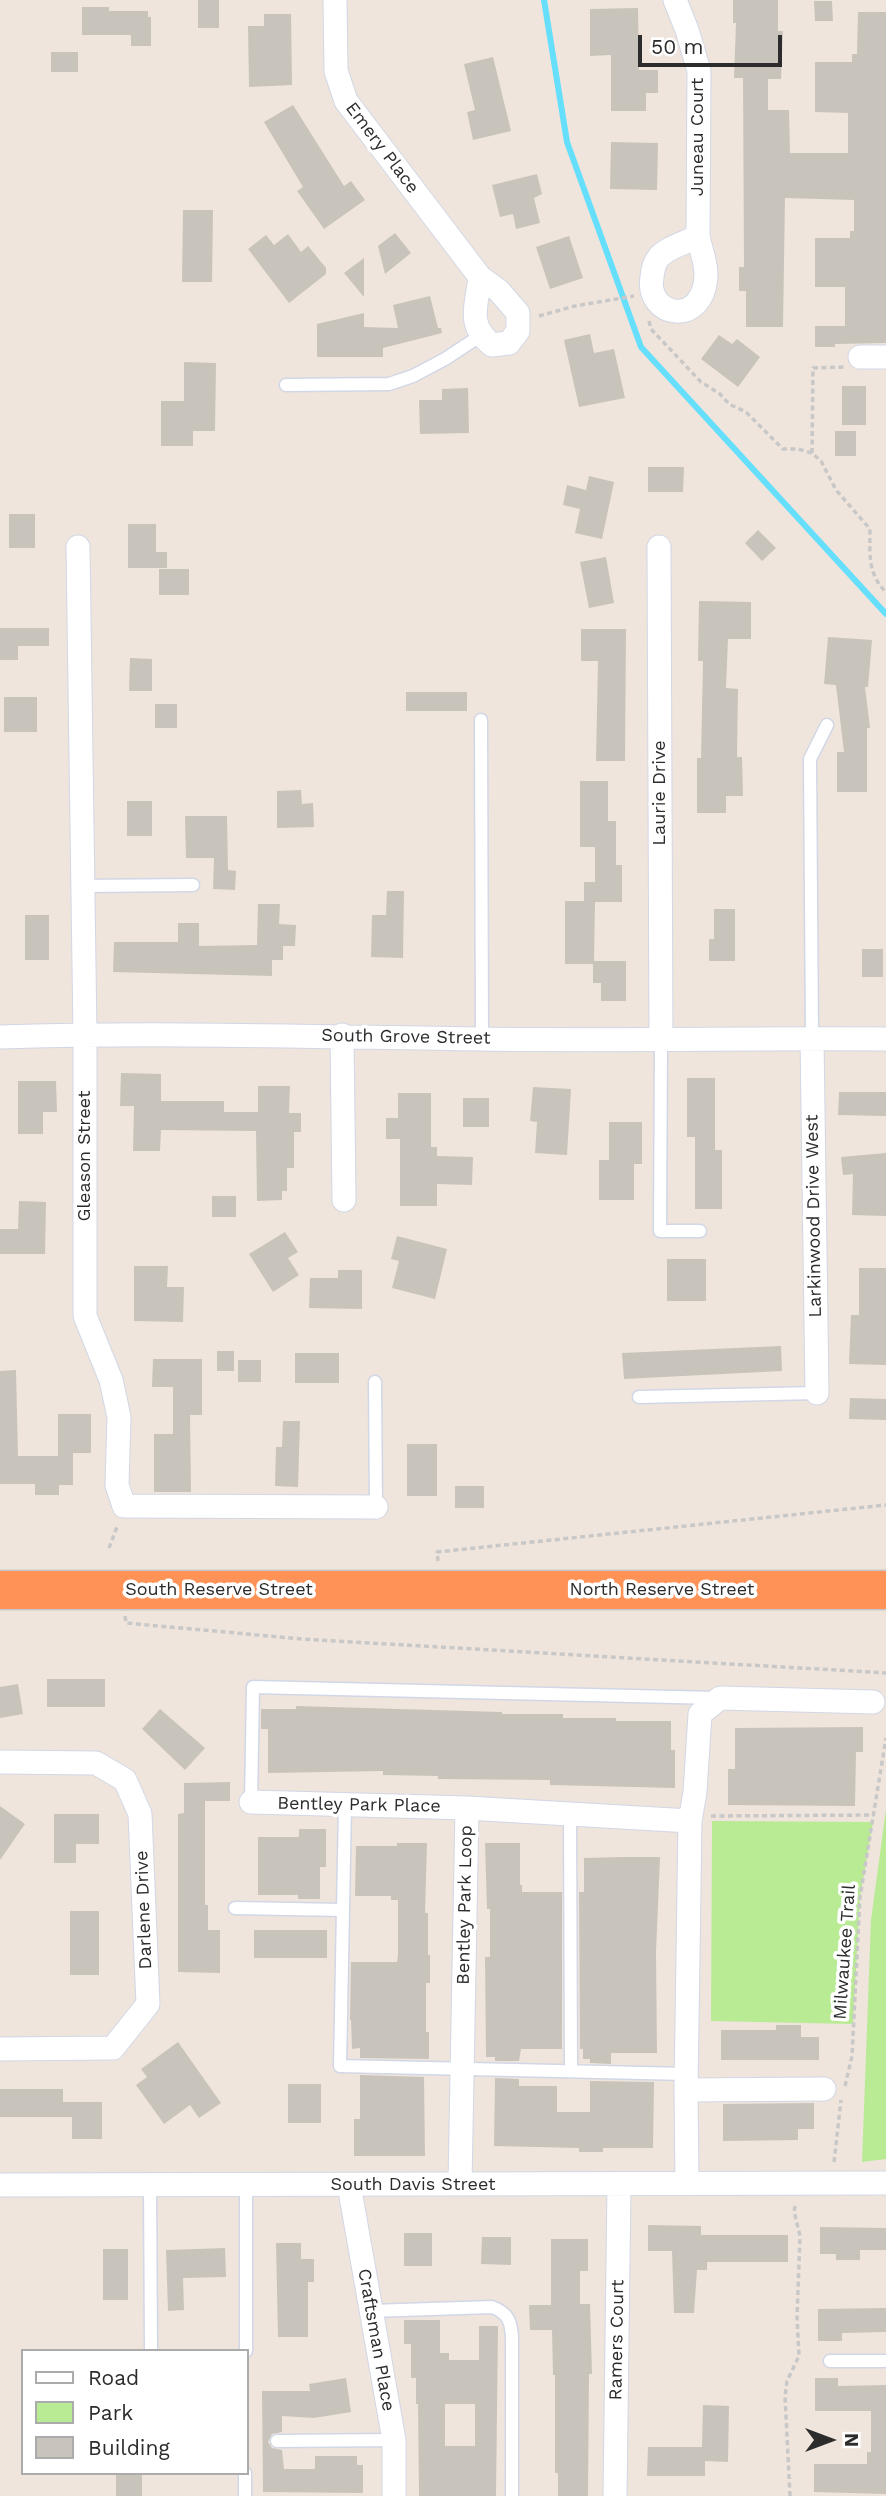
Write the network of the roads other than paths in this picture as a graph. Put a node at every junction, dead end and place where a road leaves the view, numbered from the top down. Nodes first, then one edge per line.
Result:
1 (335, 0) edge
2 (675, 0) edge
3 (698, 236) dead end
4 (480, 277) junction
5 (480, 335) junction
6 (886, 358) edge
7 (853, 362) road end
8 (286, 385) dead end
9 (78, 547) dead end
10 (659, 547) dead end
11 (481, 720) dead end
12 (827, 725) dead end
13 (193, 885) dead end
14 (82, 886) junction
15 (85, 1035) junction
16 (342, 1035) junction
17 (0, 1037) edge
18 (812, 1038) junction
19 (482, 1039) junction
20 (886, 1039) edge
21 (661, 1040) junction
22 (344, 1200) dead end
23 (700, 1231) dead end
24 (374, 1382) dead end
25 (817, 1393) joint
26 (639, 1396) dead end
27 (376, 1507) joint
28 (0, 1590) edge
29 (438, 1590) joint
30 (886, 1590) edge
31 (720, 1698) junction
32 (873, 1702) dead end
33 (0, 1762) edge
34 (251, 1802) joint
35 (345, 1805) junction
36 (467, 1808) junction
37 (570, 1814) junction
38 (699, 1818) junction
39 (235, 1908) dead end
40 (343, 1910) junction
41 (0, 2049) edge
42 (462, 2068) junction
43 (571, 2071) junction
44 (686, 2082) junction
45 (837, 2092) road end
46 (460, 2183) junction
47 (687, 2183) junction
48 (886, 2183) edge
49 (150, 2184) junction
50 (619, 2184) junction
51 (0, 2185) edge
52 (246, 2185) junction
53 (349, 2185) junction
54 (371, 2311) junction
55 (151, 2349) edge
56 (246, 2349) edge
57 (830, 2361) dead end
58 (886, 2361) edge
59 (394, 2440) junction
60 (277, 2441) dead end
61 (245, 2475) edge
62 (245, 2496) edge
63 (394, 2496) edge
64 (512, 2496) edge
65 (615, 2496) edge

1 - 4 street, Emery Place
2 - 3 street, Juneau Court
4 - 5 street
4 - 5 street, Emery Place
5 - 8 lane
6 - 7 street
9 - 14 street, Gleason Street
10 - 21 street, Laurie Drive
11 - 19 lane
12 - 18 lane
13 - 14 lane
14 - 15 street, Gleason Street
15 - 16 street, South Grove Street
15 - 17 street, South Grove Street
15 - 27 street, Gleason Street
16 - 19 street, South Grove Street
16 - 22 street
18 - 20 street, South Grove Street
18 - 21 street, South Grove Street
18 - 25 street, Larkinwood Drive West
19 - 21 street, South Grove Street
21 - 23 lane
24 - 27 lane
25 - 26 lane
28 - 29 highway, South Reserve Street
29 - 30 highway, North Reserve Street
31 - 32 street
31 - 34 lane
31 - 38 street
33 - 41 street, Darlene Drive
34 - 35 street, Bentley Park Place
35 - 36 street, Bentley Park Place
35 - 40 lane
36 - 37 street, Bentley Park Loop
36 - 42 street, Bentley Park Loop
37 - 38 street, Bentley Park Loop
37 - 43 lane
38 - 44 street
39 - 40 lane
40 - 42 lane
42 - 43 lane
42 - 46 street, Bentley Park Loop
43 - 44 lane
44 - 45 street
44 - 47 street
46 - 50 street, South Davis Street
46 - 53 street, South Davis Street
47 - 48 street, South Davis Street
47 - 50 street, South Davis Street
49 - 51 street, South Davis Street
49 - 52 street, South Davis Street
49 - 55 lane
50 - 65 street, Ramers Court
52 - 53 street, South Davis Street
52 - 56 lane
53 - 54 street, Craftsman Place
54 - 59 street, Craftsman Place
54 - 64 lane
57 - 58 lane
59 - 60 lane
59 - 63 street, Craftsman Place
61 - 62 lane

